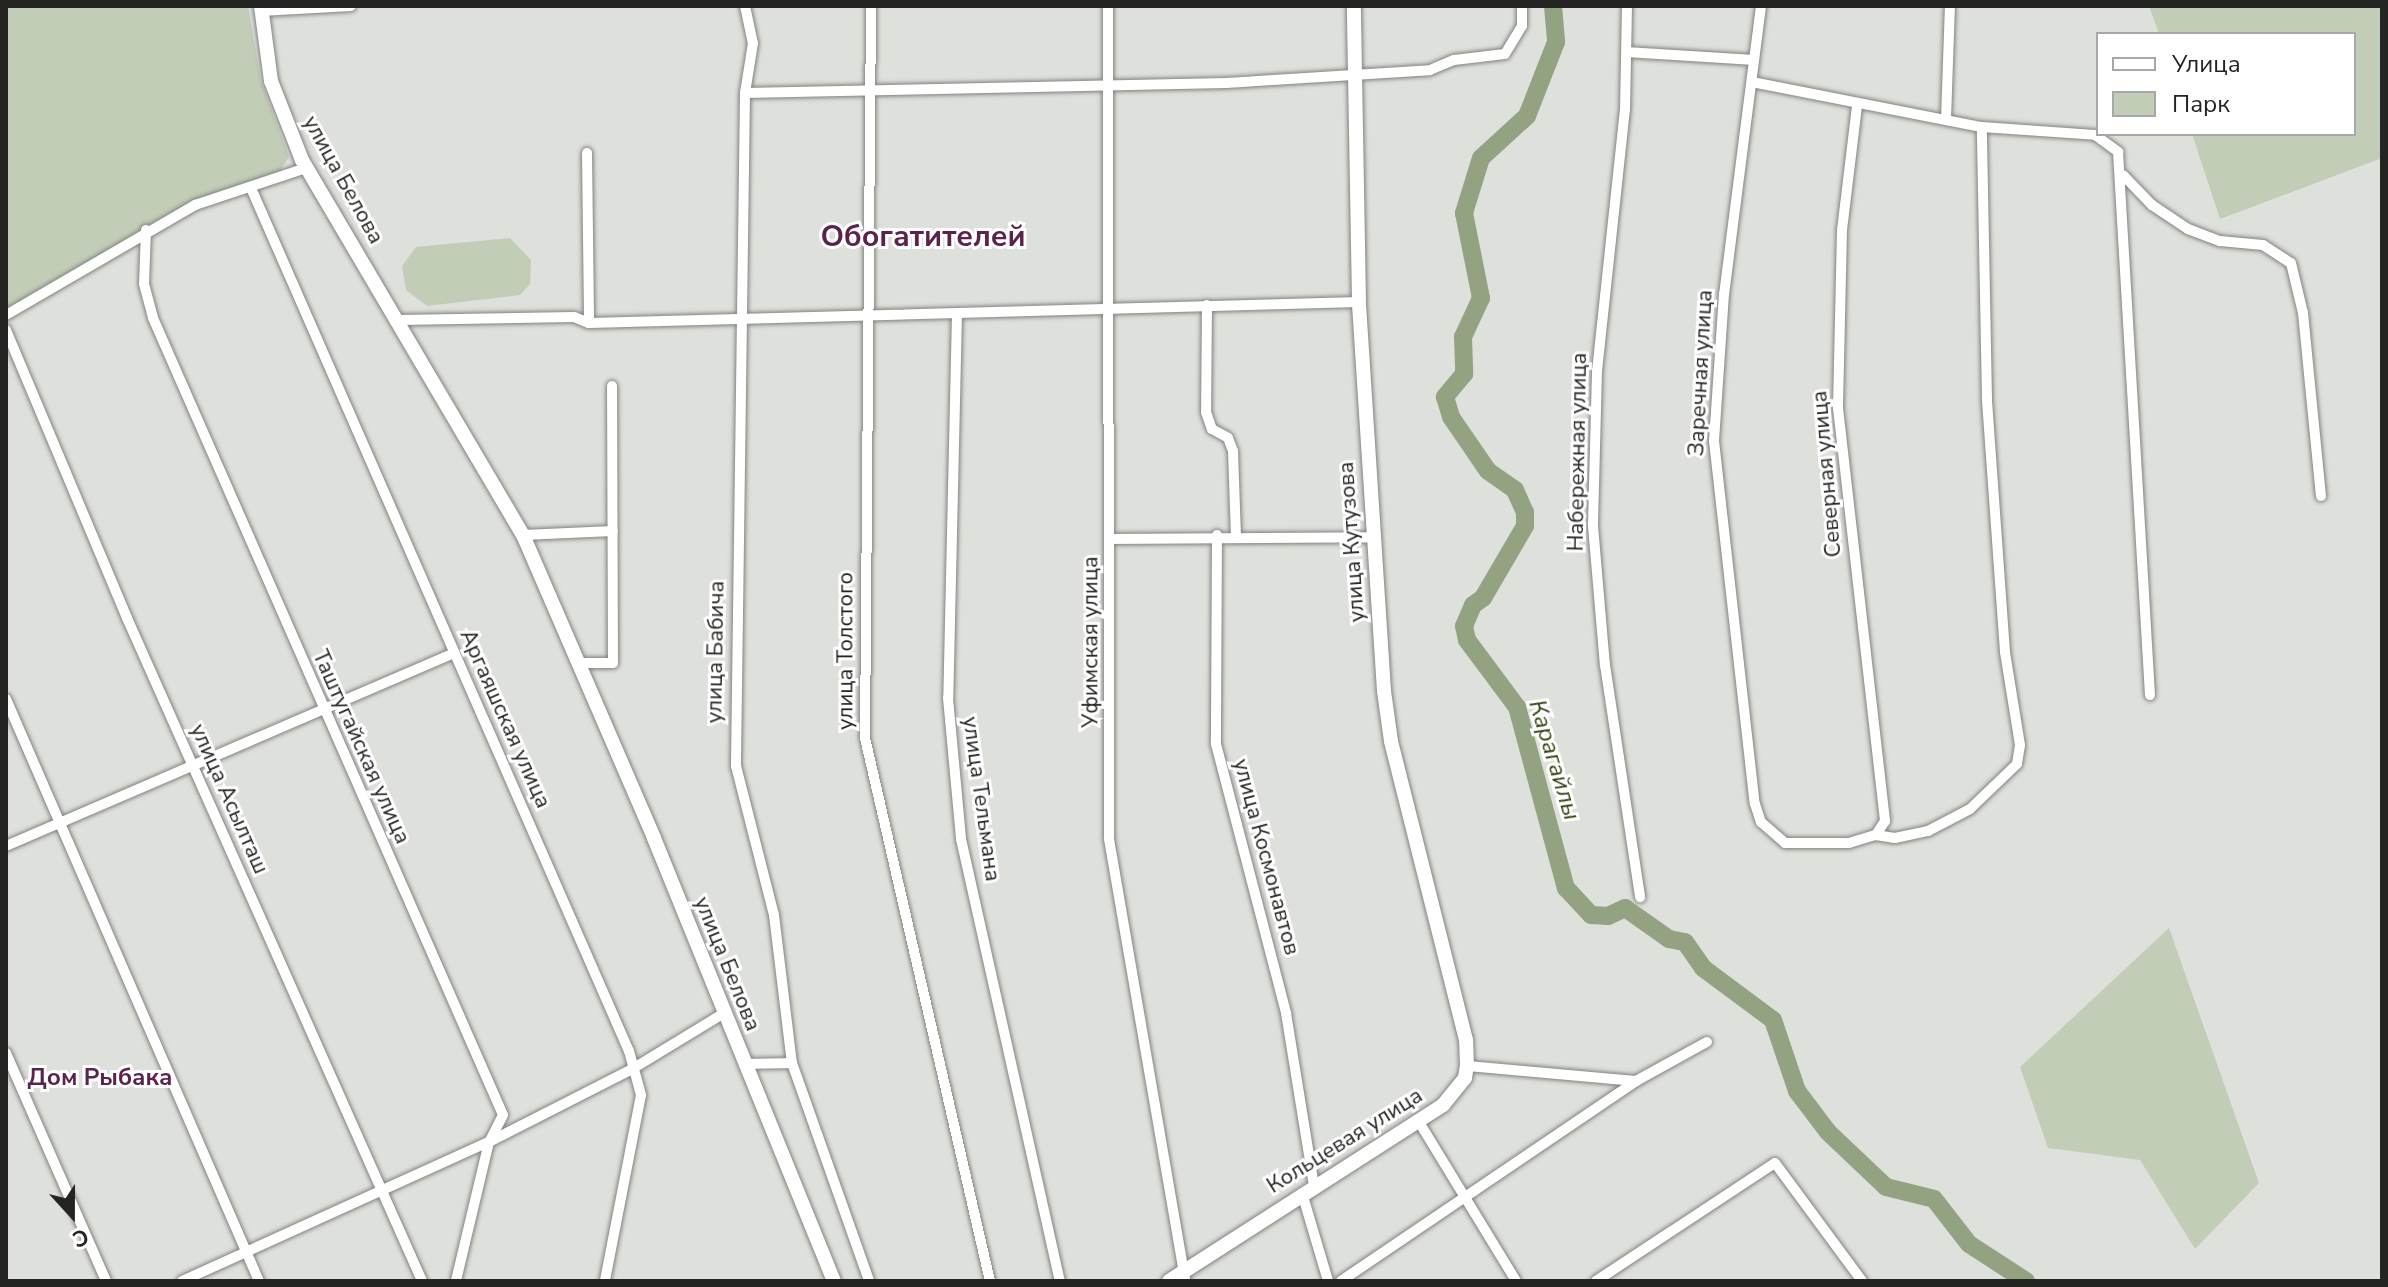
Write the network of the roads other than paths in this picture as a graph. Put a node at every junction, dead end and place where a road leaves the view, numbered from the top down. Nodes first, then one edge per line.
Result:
1 (351, 6) edge
2 (745, 6) edge
3 (871, 6) edge
4 (1108, 6) edge
5 (1354, 6) edge
6 (1522, 6) edge
7 (1627, 6) edge
8 (1761, 6) edge
9 (1950, 6) edge
10 (261, 8) edge
11 (1627, 52) junction
12 (1754, 60) junction
13 (1353, 77) junction
14 (1752, 82) junction
15 (1107, 85) junction
16 (872, 90) junction
17 (745, 93) junction
18 (1857, 106) junction
19 (1946, 119) junction
20 (1982, 127) junction
21 (2096, 136) edge
22 (2096, 136) edge
23 (587, 153) dead end
24 (306, 168) junction
25 (2123, 175) junction
26 (251, 188) junction
27 (146, 230) junction
28 (1359, 302) junction
29 (1207, 305) junction
30 (1111, 307) junction
31 (868, 313) junction
32 (957, 313) junction
33 (6, 315) edge
34 (742, 319) junction
35 (399, 320) junction
36 (589, 323) junction
37 (6, 330) edge
38 (612, 386) dead end
39 (2321, 496) dead end
40 (613, 531) junction
41 (523, 535) junction
42 (1217, 535) junction
43 (1236, 535) junction
44 (1374, 537) junction
45 (1111, 539) junction
46 (454, 653) junction
47 (580, 663) junction
48 (2150, 695) dead end
49 (6, 699) edge
50 (323, 710) junction
51 (192, 766) junction
52 (60, 823) junction
53 (1876, 835) junction
54 (6, 846) edge
55 (1640, 897) dead end
56 (724, 1013) junction
57 (1707, 1042) dead end
58 (6, 1053) edge
59 (792, 1063) junction
60 (744, 1064) junction
61 (1467, 1066) junction
62 (634, 1068) junction
63 (1636, 1081) junction
64 (1419, 1122) junction
65 (489, 1142) junction
66 (1308, 1190) junction
67 (381, 1191) junction
68 (1465, 1199) junction
69 (246, 1252) junction
70 (1184, 1276) edge
71 (106, 1281) edge
72 (182, 1281) edge
73 (259, 1281) edge
74 (422, 1281) edge
75 (456, 1281) edge
76 (605, 1281) edge
77 (834, 1281) edge
78 (869, 1281) edge
79 (990, 1281) edge
80 (1060, 1281) edge
81 (1169, 1281) edge
82 (1328, 1281) edge
83 (1341, 1281) edge
84 (1516, 1281) edge
85 (1596, 1281) edge
86 (1862, 1281) edge

1 - 10 street
2 - 17 street, улица Бабича
3 - 16 street, улица Толстого
4 - 15 street, Уфимская улица
5 - 13 main road, улица Кутузова
6 - 13 street
7 - 11 street, Набережная улица
8 - 12 street, Заречная улица
9 - 19 street
10 - 24 main road, улица Белова
11 - 12 street
11 - 55 street, Набережная улица
12 - 14 street, Заречная улица
13 - 15 street
13 - 28 main road, улица Кутузова
14 - 18 street
14 - 53 street, Заречная улица
15 - 16 street
15 - 30 street, Уфимская улица
16 - 17 street
16 - 31 street, улица Толстого
17 - 34 street, улица Бабича
18 - 19 street
18 - 53 street, Северная улица
19 - 20 street
20 - 21 street
20 - 53 street
22 - 25 street
23 - 36 street
24 - 26 street
24 - 35 main road, улица Белова
25 - 39 street
25 - 48 street
26 - 27 street
26 - 46 street, Аргаяшская улица
27 - 33 street
27 - 50 street, Таштугайская улица
28 - 29 street
28 - 44 main road, улица Кутузова
29 - 30 street
29 - 43 street
30 - 32 street
30 - 45 street, Уфимская улица
31 - 32 street
31 - 34 street
31 - 79 street, улица Толстого
32 - 80 street, улица Тельмана
34 - 36 street
34 - 59 street, улица Бабича
35 - 36 street
35 - 41 main road, улица Белова
37 - 51 street, улица Асылташ
38 - 40 street
40 - 41 street
40 - 47 street
41 - 47 main road, улица Белова
42 - 43 street
42 - 45 street
42 - 66 street, улица Космонавтов
43 - 44 street
44 - 61 main road, улица Кутузова
45 - 70 street, Уфимская улица
46 - 50 street
46 - 62 street, Аргаяшская улица
47 - 56 main road, улица Белова
49 - 52 street
50 - 51 street
50 - 65 street, Таштугайская улица
51 - 52 street
51 - 67 street, улица Асылташ
52 - 54 street
52 - 69 street
56 - 60 main road, улица Белова
56 - 62 street
57 - 63 street
58 - 71 street
59 - 60 street
59 - 78 street, улица Бабича
60 - 77 main road, улица Белова
61 - 63 street
61 - 64 main road, Кольцевая улица
62 - 65 street
62 - 76 street, Аргаяшская улица
63 - 68 street
64 - 66 main road, Кольцевая улица
64 - 68 street
65 - 67 street
65 - 75 street, Таштугайская улица
66 - 70 main road, Кольцевая улица
66 - 82 street, улица Космонавтов
67 - 69 street
67 - 74 street, улица Асылташ
68 - 83 street
68 - 84 street
69 - 72 street
69 - 73 street
70 - 81 main road, Кольцевая улица
85 - 86 street

